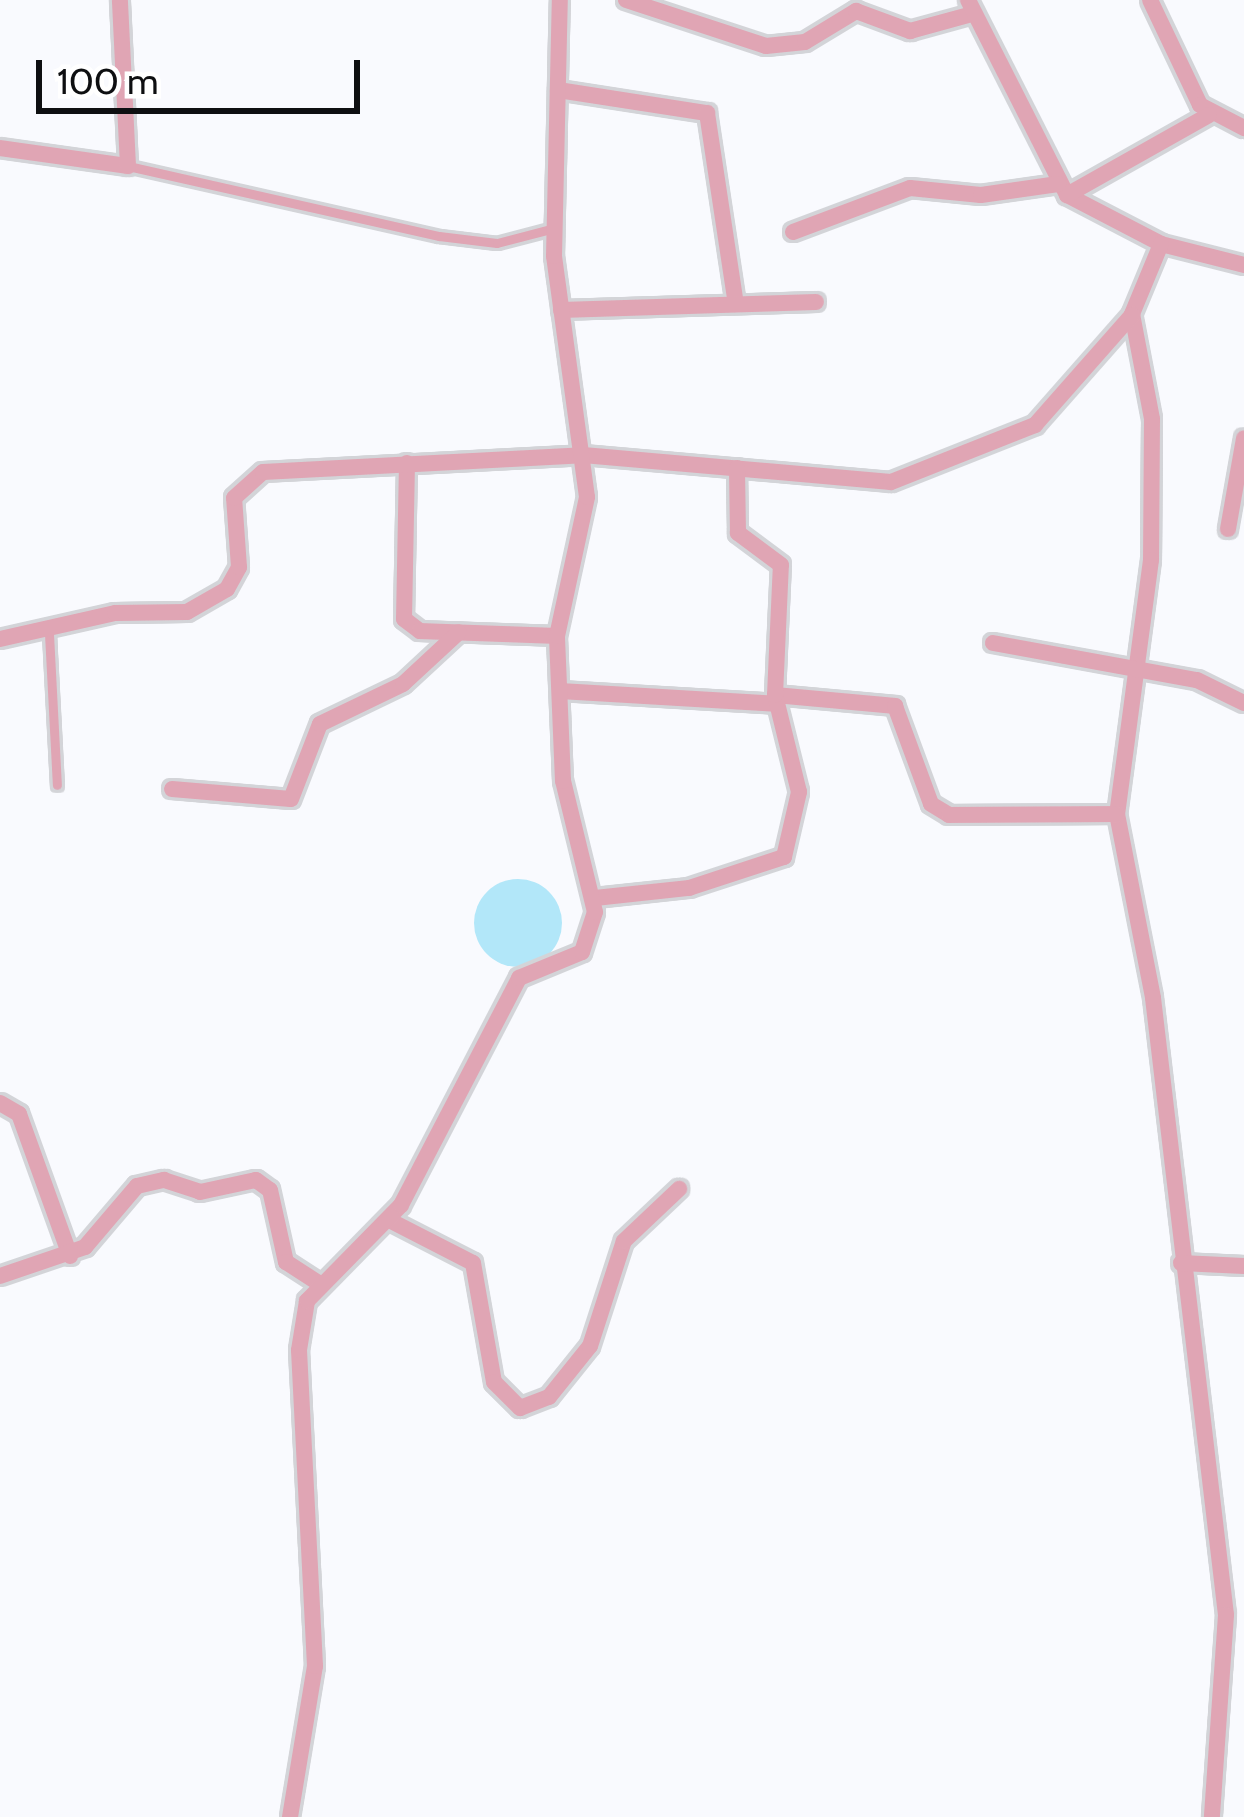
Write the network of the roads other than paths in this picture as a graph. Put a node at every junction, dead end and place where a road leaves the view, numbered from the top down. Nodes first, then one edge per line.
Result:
1 (120, 0) edge
2 (560, 0) edge
3 (626, 0) edge
4 (1150, 0) edge
5 (970, 7) edge
6 (557, 90) junction
7 (1209, 115) junction
8 (1244, 128) edge
9 (0, 148) edge
10 (128, 166) junction
11 (1063, 189) junction
12 (554, 228) junction
13 (793, 232) dead end
14 (1161, 244) junction
15 (1244, 265) edge
16 (817, 302) dead end
17 (736, 304) junction
18 (560, 310) junction
19 (1132, 314) junction
20 (1244, 438) edge
21 (583, 455) junction
22 (407, 463) junction
23 (737, 468) junction
24 (1228, 529) dead end
25 (459, 632) junction
26 (49, 634) junction
27 (557, 636) junction
28 (0, 639) edge
29 (993, 643) dead end
30 (1137, 667) junction
31 (560, 692) junction
32 (775, 699) junction
33 (1244, 703) edge
34 (58, 785) dead end
35 (172, 788) dead end
36 (1118, 814) junction
37 (595, 898) junction
38 (0, 1102) edge
39 (680, 1190) dead end
40 (394, 1224) junction
41 (70, 1256) junction
42 (1181, 1263) junction
43 (1244, 1266) edge
44 (0, 1276) edge
45 (320, 1284) junction
46 (290, 1817) edge
47 (1212, 1817) edge

1 - 10 street
2 - 6 street
3 - 5 street
4 - 7 street
5 - 11 street
6 - 12 street
6 - 17 street
7 - 8 street
7 - 11 street
9 - 10 street
10 - 12 lane
11 - 13 street
11 - 14 street
12 - 18 street
14 - 15 street
14 - 19 street
16 - 17 street
17 - 18 street
18 - 21 street
19 - 23 street
19 - 30 street
20 - 24 street
21 - 22 street
21 - 23 street
21 - 27 street
22 - 25 street
22 - 26 street
23 - 32 street
25 - 27 street
25 - 35 street
26 - 28 street
26 - 34 lane
27 - 31 street
29 - 30 street
30 - 33 street
30 - 36 street
31 - 32 street
31 - 37 street
32 - 36 street
32 - 37 street
36 - 42 street
37 - 40 street
38 - 41 street
39 - 40 street
40 - 45 street
41 - 44 street
41 - 45 street
42 - 43 street
42 - 47 street
45 - 46 street

